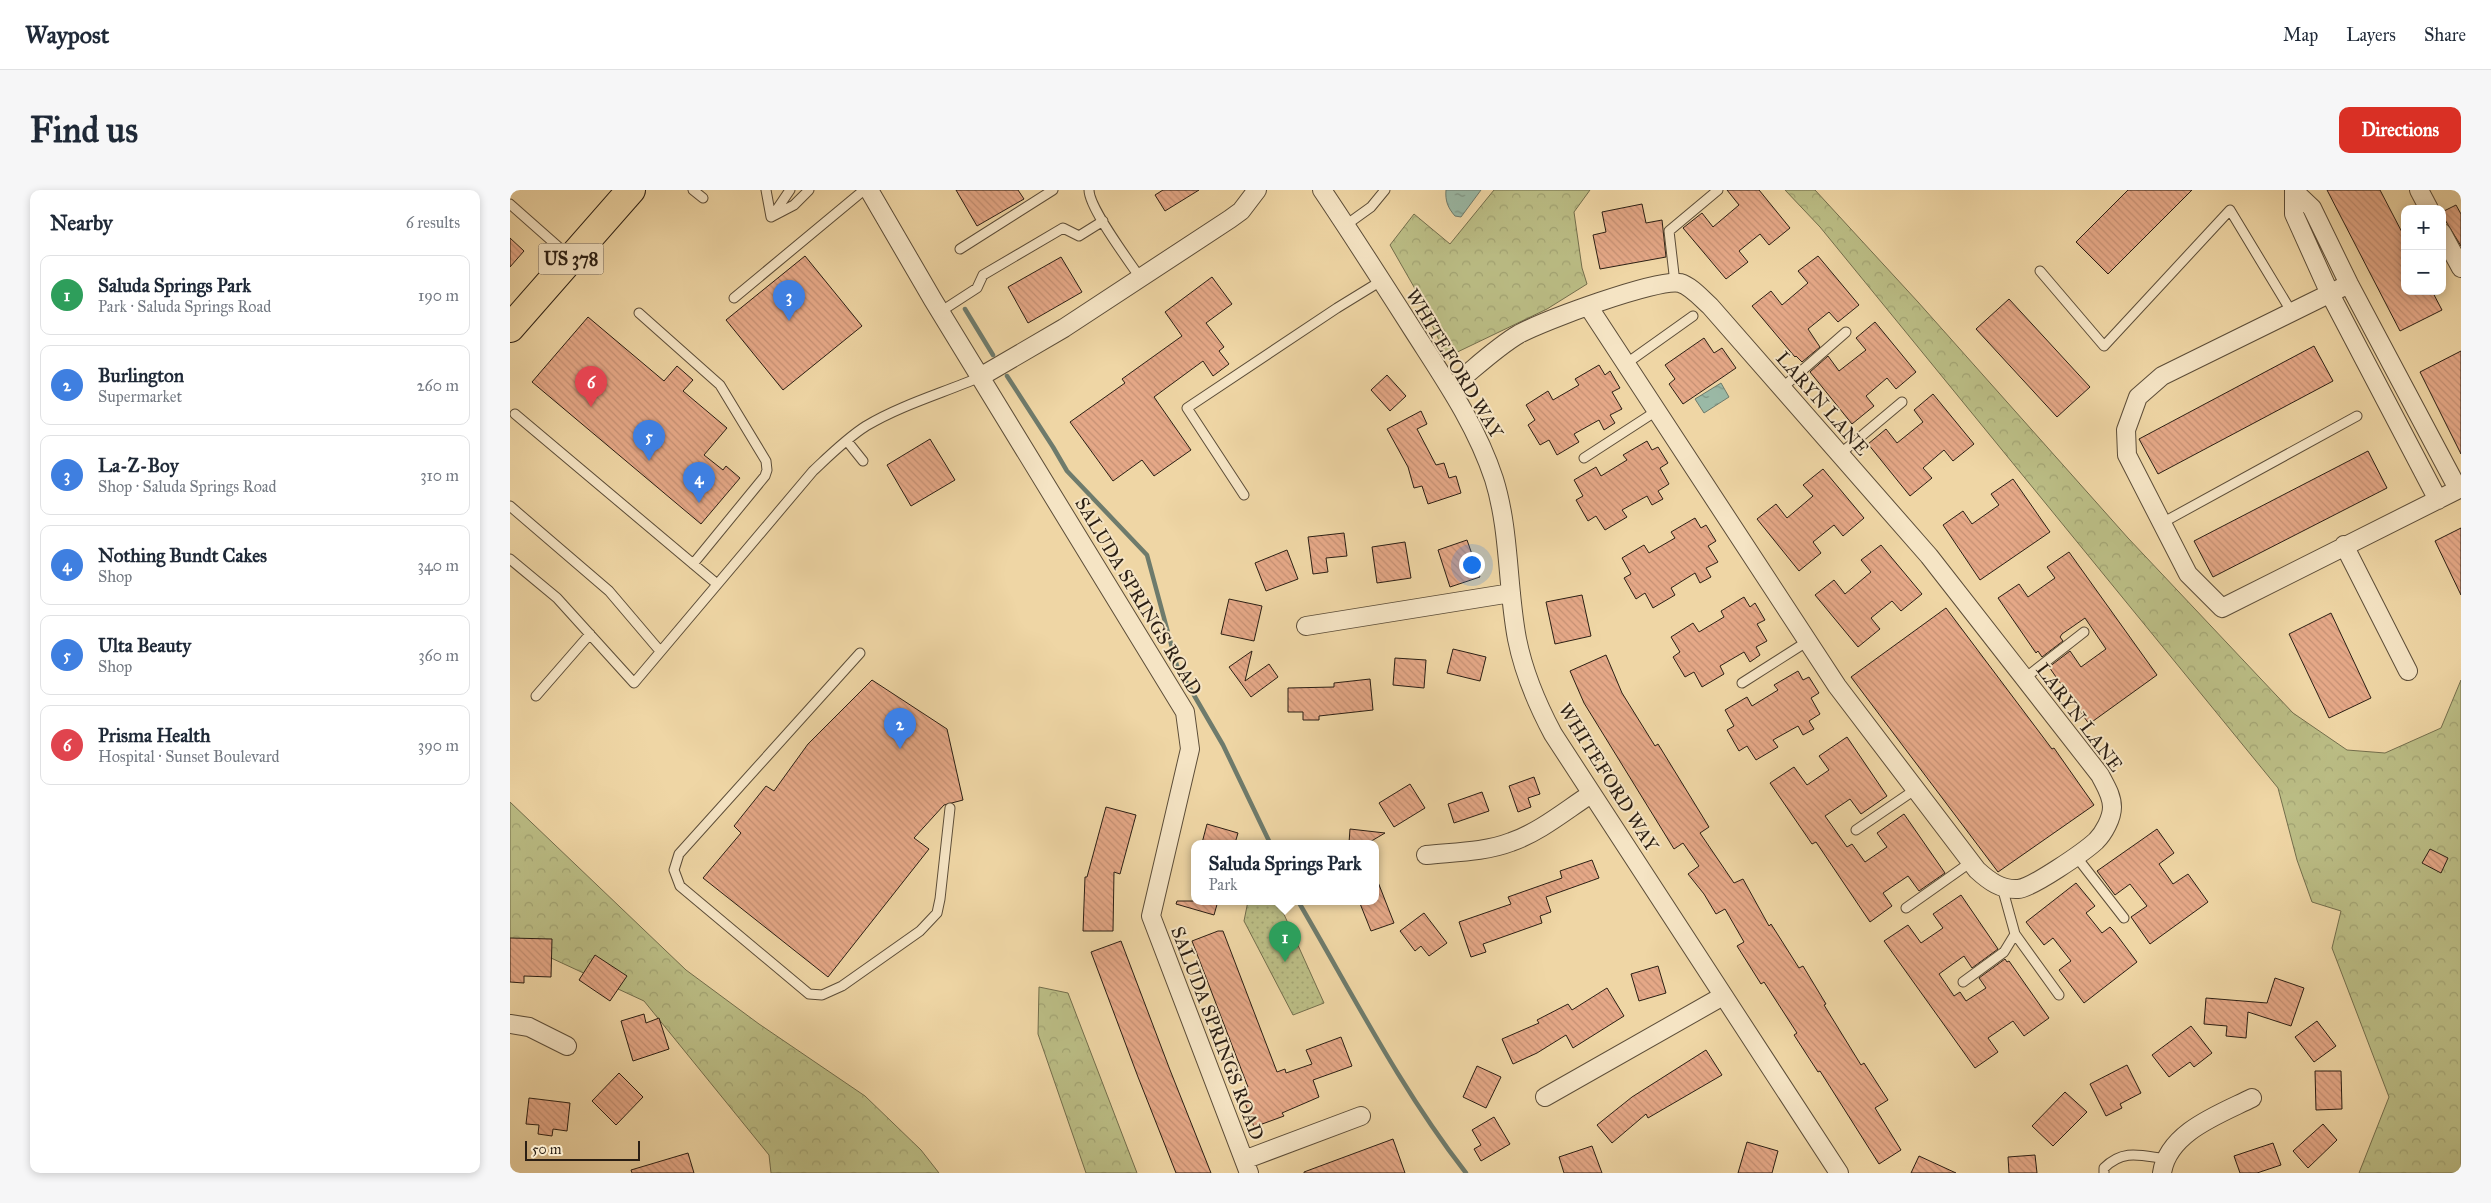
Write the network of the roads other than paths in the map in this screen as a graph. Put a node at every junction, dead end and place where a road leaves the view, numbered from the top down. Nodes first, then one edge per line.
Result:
1 (631, 190) edge
2 (693, 190) edge
3 (766, 190) edge
4 (781, 190) edge
5 (790, 190) edge
6 (809, 190) edge
7 (864, 190) edge
8 (869, 190) edge
9 (1089, 190) edge
10 (1257, 190) edge
11 (1322, 190) edge
12 (1385, 190) edge
13 (1718, 190) edge
14 (2419, 190) edge
15 (1050, 191) edge
16 (2294, 191) edge
17 (703, 198) dead end
18 (510, 204) edge
19 (2427, 205) edge
20 (771, 217) junction
21 (1103, 221) junction
22 (1346, 225) junction
23 (2446, 240) edge
24 (960, 249) dead end
25 (571, 259) junction
26 (2461, 268) edge
27 (2040, 272) dead end
28 (1141, 279) junction
29 (1382, 281) junction
30 (1675, 283) junction
31 (2349, 284) junction
32 (2330, 294) junction
33 (734, 298) dead end
34 (1588, 306) junction
35 (2291, 311) junction
36 (638, 312) dead end
37 (940, 312) junction
38 (1693, 316) dead end
39 (510, 328) edge
40 (1846, 332) dead end
41 (1627, 363) junction
42 (980, 377) junction
43 (1450, 388) junction
44 (1782, 388) junction
45 (1902, 402) dead end
46 (1658, 410) junction
47 (515, 414) dead end
48 (2357, 416) dead end
49 (847, 441) junction
50 (1840, 454) junction
51 (1584, 458) dead end
52 (863, 461) dead end
53 (2460, 488) edge
54 (1244, 495) dead end
55 (2438, 500) junction
56 (510, 506) edge
57 (2162, 523) junction
58 (2344, 545) junction
59 (510, 559) edge
60 (693, 564) junction
61 (717, 584) junction
62 (1511, 593) junction
63 (1306, 626) dead end
64 (2084, 632) dead end
65 (590, 634) junction
66 (1808, 641) junction
67 (660, 651) junction
68 (860, 653) dead end
69 (2408, 671) dead end
70 (2025, 678) junction
71 (1742, 683) dead end
72 (536, 696) dead end
73 (1916, 789) junction
74 (1591, 794) junction
75 (950, 808) dead end
76 (1856, 830) dead end
77 (1426, 855) dead end
78 (2075, 855) junction
79 (1971, 862) junction
80 (2002, 887) junction
81 (1906, 908) dead end
82 (2124, 918) dead end
83 (2016, 934) junction
84 (1964, 982) dead end
85 (2060, 995) dead end
86 (1723, 996) junction
87 (510, 1024) edge
88 (567, 1046) dead end
89 (1545, 1097) dead end
90 (2252, 1098) dead end
91 (1361, 1116) dead end
92 (2164, 1166) edge
93 (1247, 1167) edge
94 (1839, 1173) edge
95 (2104, 1173) edge

1 - 25 main road, US 378
2 - 17 lane
3 - 20 lane
4 - 20 lane
5 - 20 lane
6 - 20 lane
7 - 33 lane
8 - 37 street, SALUDA SPRINGS ROAD
9 - 21 lane
10 - 28 street
11 - 22 street, WHITEFORD WAY
12 - 22 lane
13 - 30 lane
14 - 19 street
15 - 24 lane
16 - 31 street
16 - 32 street
18 - 25 lane
21 - 28 lane
21 - 37 lane
22 - 29 street, WHITEFORD WAY
23 - 26 street
25 - 39 main road, US 378
27 - 35 lane
28 - 42 street
29 - 43 street, WHITEFORD WAY
29 - 54 lane
30 - 34 street
30 - 44 street, LARYN LANE
31 - 32 street
31 - 53 street
32 - 35 street
32 - 55 street
34 - 41 street
34 - 43 street
35 - 57 street
36 - 60 lane
37 - 42 street, SALUDA SPRINGS ROAD
38 - 41 lane
40 - 44 lane
41 - 46 street
42 - 49 lane
42 - 93 street, SALUDA SPRINGS ROAD
43 - 62 street, WHITEFORD WAY
44 - 50 street, LARYN LANE
45 - 50 lane
46 - 51 lane
46 - 66 street
47 - 60 lane
48 - 57 lane
49 - 52 lane
49 - 61 lane
50 - 70 street, LARYN LANE
53 - 55 street
55 - 58 street
56 - 67 lane
57 - 58 street
58 - 69 street
59 - 65 lane
60 - 61 lane
61 - 67 lane
62 - 63 street
62 - 74 street, WHITEFORD WAY
64 - 70 lane
65 - 67 lane
65 - 72 lane
66 - 71 lane
66 - 73 street
68 - 75 lane
70 - 78 street, LARYN LANE
73 - 76 lane
73 - 79 street
74 - 77 street
74 - 86 street, WHITEFORD WAY
78 - 80 street, LARYN LANE
78 - 82 lane
79 - 80 street
79 - 81 lane
80 - 83 lane
83 - 84 lane
83 - 85 lane
86 - 89 street
86 - 94 street, WHITEFORD WAY
87 - 88 street
90 - 92 street
91 - 93 street
92 - 95 lane

